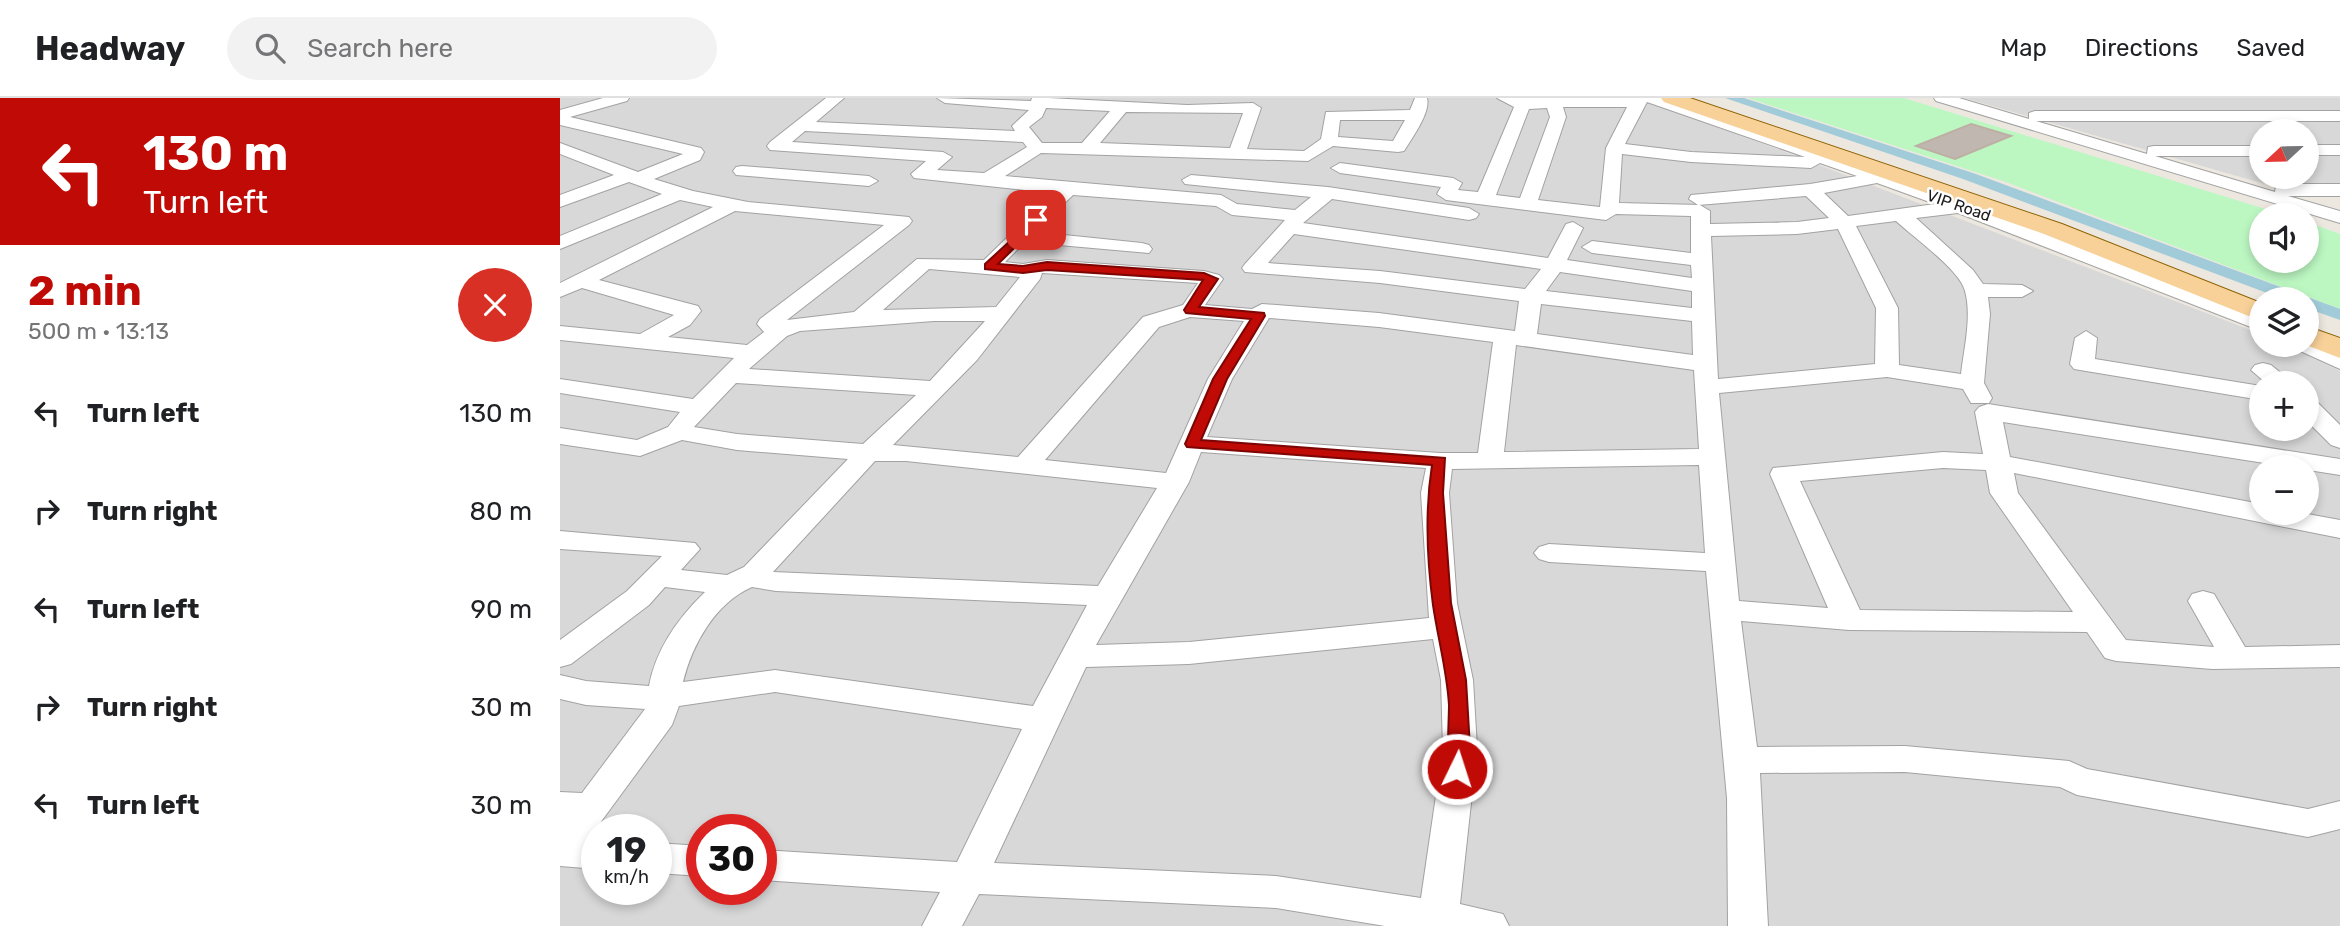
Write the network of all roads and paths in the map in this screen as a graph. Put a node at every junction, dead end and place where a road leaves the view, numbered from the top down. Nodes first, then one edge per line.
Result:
1 (621, 98) edge
2 (836, 98) edge
3 (945, 98) edge
4 (1505, 98) edge
5 (1671, 98) edge
6 (1703, 98) edge
7 (1923, 98) edge
8 (1942, 98) edge
9 (2039, 98) edge
10 (2252, 98) edge
11 (1644, 100) edge
12 (1039, 102) edge
13 (1554, 103) junction
14 (560, 105) edge
15 (1523, 105) junction
16 (1418, 106) edge
17 (1122, 107) junction
18 (579, 110) junction
19 (2060, 116) junction
20 (2279, 116) junction
21 (2340, 116) edge
22 (560, 118) edge
23 (2013, 119) junction
24 (801, 126) junction
25 (1329, 141) junction
26 (1033, 143) junction
27 (776, 146) junction
28 (560, 148) edge
29 (1087, 148) junction
30 (1615, 148) junction
31 (2319, 150) edge
32 (2340, 150) edge
33 (2124, 151) junction
34 (2249, 151) edge
35 (1236, 154) junction
36 (1308, 156) junction
37 (1839, 163) junction
38 (1011, 165) junction
39 (1340, 168) dead end
40 (742, 171) junction
41 (635, 176) junction
42 (1135, 176) dead end
43 (1695, 177) dead end
44 (1878, 177) junction
45 (987, 179) junction
46 (1067, 179) junction
47 (869, 181) dead end
48 (1218, 182) junction
49 (2257, 190) junction
50 (2340, 190) edge
51 (1810, 191) junction
52 (1328, 193) junction
53 (691, 195) junction
54 (1485, 199) junction
55 (560, 201) edge
56 (2267, 203) edge
57 (1527, 204) junction
58 (733, 205) junction
59 (1962, 206) junction
60 (1607, 211) junction
61 (1701, 213) junction
62 (1902, 216) junction
63 (2340, 217) edge
64 (2319, 219) edge
65 (1294, 221) junction
66 (1845, 223) junction
67 (2340, 226) edge
68 (1573, 228) junction
69 (1020, 236) junction
70 (560, 243) edge
71 (1592, 247) dead end
72 (1142, 249) dead end
73 (1554, 266) junction
74 (989, 267) junction
75 (1252, 268) junction
76 (1023, 270) junction
77 (1702, 273) junction
78 (1212, 279) junction
79 (580, 281) junction
80 (1976, 290) junction
81 (560, 291) edge
82 (2022, 291) dead end
83 (2249, 294) edge
84 (1531, 296) junction
85 (2249, 308) edge
86 (1190, 310) junction
87 (1002, 314) junction
88 (1259, 316) junction
89 (1703, 316) junction
90 (860, 318) junction
91 (2249, 319) edge
92 (2319, 323) edge
93 (779, 331) junction
94 (2340, 332) edge
95 (560, 333) edge
96 (2086, 338) dead end
97 (1515, 340) junction
98 (2319, 340) edge
99 (642, 343) junction
100 (2340, 349) edge
101 (2319, 352) edge
102 (752, 353) junction
103 (2340, 362) edge
104 (1887, 370) junction
105 (729, 375) junction
106 (1706, 376) junction
107 (2249, 380) edge
108 (1972, 383) junction
109 (560, 386) edge
110 (936, 389) junction
111 (698, 407) junction
112 (1988, 412) junction
113 (2319, 418) edge
114 (679, 432) junction
115 (560, 436) edge
116 (2340, 440) edge
117 (1192, 444) junction
118 (869, 452) junction
119 (1712, 457) junction
120 (1490, 459) junction
121 (1440, 461) junction
122 (1995, 462) junction
123 (1026, 466) junction
124 (2340, 467) edge
125 (1175, 482) junction
126 (2249, 511) edge
127 (2319, 525) edge
128 (2340, 529) edge
129 (560, 540) edge
130 (1549, 554) dead end
131 (1721, 563) junction
132 (658, 577) junction
133 (742, 581) junction
134 (1107, 596) junction
135 (2203, 601) dead end
136 (1724, 610) junction
137 (1850, 620) junction
138 (2095, 622) junction
139 (1447, 627) junction
140 (560, 656) edge
141 (1074, 656) junction
142 (2340, 656) edge
143 (2236, 658) junction
144 (560, 687) edge
145 (664, 699) junction
146 (1043, 720) junction
147 (1741, 760) junction
148 (575, 807) edge
149 (2340, 815) edge
150 (560, 850) edge
151 (581, 852) edge
152 (777, 866) edge
153 (968, 878) junction
154 (1438, 918) junction
155 (942, 926) edge
156 (1489, 926) edge
157 (1748, 926) edge

1 - 18 street
2 - 24 street
3 - 12 street
4 - 15 street
5 - 85 main road, VIP Road
6 - 83 main road, VIP Road
7 - 56 street
8 - 23 street
9 - 19 street
10 - 20 street
11 - 13 street, VIP Road
11 - 30 street
11 - 37 street, VIP Road
12 - 17 street
12 - 26 street
13 - 15 street, VIP Road
13 - 57 street
14 - 18 street
15 - 54 street
16 - 25 street
16 - 25 street
17 - 29 street
17 - 35 street
18 - 22 street
19 - 20 street
19 - 23 street
20 - 21 street
22 - 41 street
23 - 33 street
24 - 26 street
24 - 27 street
25 - 36 street
26 - 29 street
26 - 38 street
27 - 40 street
27 - 45 street
28 - 41 street
29 - 35 street
30 - 37 street
30 - 60 street
31 - 32 street
33 - 34 street
33 - 49 street
35 - 36 street
36 - 48 street
37 - 44 street, VIP Road
38 - 45 street
38 - 46 street
39 - 54 street
40 - 47 street
40 - 53 street
41 - 53 street
41 - 55 street
42 - 48 street
43 - 61 street
44 - 51 street
44 - 59 street, VIP Road
45 - 46 street
46 - 65 street
46 - 69 street
48 - 52 street
49 - 50 street
49 - 63 street
51 - 61 street
51 - 66 street
52 - 65 street
52 - 68 street
53 - 58 street
53 - 70 street
54 - 57 street
57 - 60 street
58 - 79 street
58 - 93 street
59 - 62 street
59 - 91 street, VIP Road
60 - 61 street
60 - 68 street
61 - 66 street
61 - 77 street
62 - 66 street
62 - 80 street
64 - 67 street
65 - 73 street
65 - 75 street
66 - 104 street
68 - 73 street
69 - 72 street
69 - 74 street
71 - 77 street
73 - 77 street
73 - 84 street
74 - 76 street
74 - 90 street
75 - 78 street
75 - 84 street
76 - 78 street
76 - 87 street
77 - 89 street
78 - 86 street
79 - 81 street
79 - 99 street
80 - 82 street
80 - 108 street
84 - 89 street
84 - 97 street
86 - 88 street
86 - 123 street
87 - 90 street
87 - 110 street
88 - 97 street
88 - 117 street
89 - 106 street
90 - 93 street
92 - 94 main road
93 - 102 street
95 - 99 street
96 - 107 street
97 - 106 street
97 - 120 street
98 - 100 main road
99 - 102 street
101 - 103 street
102 - 105 street
104 - 106 street
104 - 108 street
105 - 110 street
105 - 111 street
106 - 119 street
108 - 112 street
109 - 111 street
110 - 118 street
111 - 114 street
112 - 122 street
112 - 124 street
113 - 116 street
114 - 115 street
114 - 118 street
117 - 121 street
117 - 125 street
118 - 123 street
118 - 133 street
119 - 120 street
119 - 131 street
120 - 121 street
121 - 139 street
122 - 126 street
122 - 137 street
122 - 138 street
123 - 125 street
125 - 134 street
127 - 128 street
129 - 132 street
130 - 131 street
131 - 136 street
132 - 133 street
132 - 140 street
133 - 134 street
133 - 145 street
134 - 141 street
135 - 143 street
136 - 137 street
136 - 147 street
137 - 138 street
138 - 143 street
139 - 141 street
139 - 154 street
141 - 146 street
142 - 143 street
144 - 145 street
145 - 146 street
145 - 148 street
146 - 153 street
147 - 149 street
147 - 157 street
148 - 150 street
150 - 151 street
152 - 153 street
153 - 154 street
153 - 155 street
154 - 156 street

